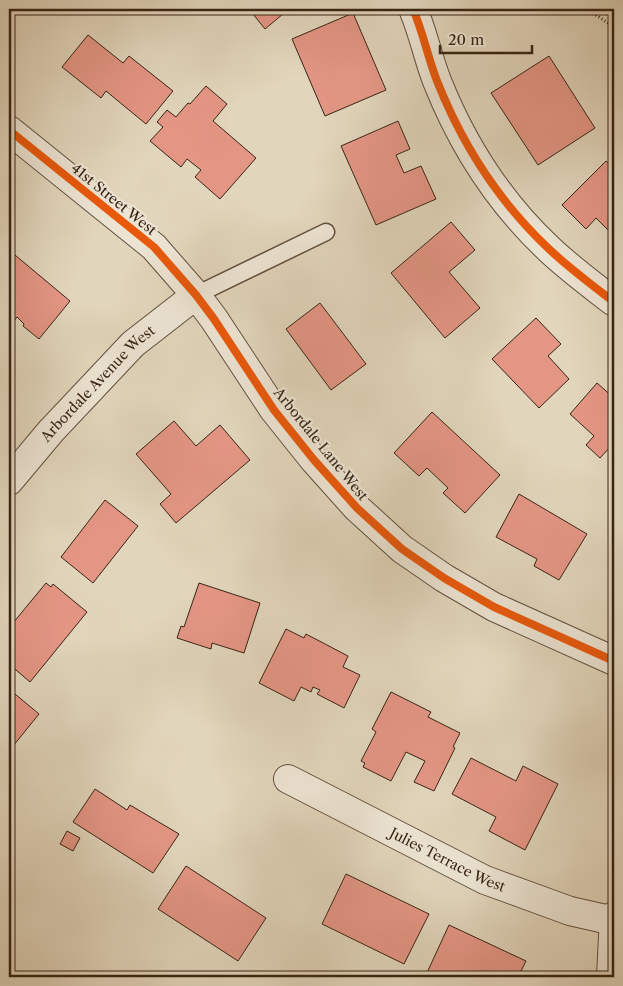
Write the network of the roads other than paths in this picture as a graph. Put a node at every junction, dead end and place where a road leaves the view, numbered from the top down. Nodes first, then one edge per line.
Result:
1 (413, 9) edge
2 (9, 130) edge
3 (326, 232) dead end
4 (196, 295) junction
5 (614, 302) edge
6 (9, 481) edge
7 (614, 662) edge
8 (288, 779) dead end
9 (614, 916) edge
10 (614, 921) edge
11 (611, 977) edge

1 - 5 street
2 - 4 street, 41st Street West
3 - 4 lane
4 - 6 street, Arbordale Avenue West
4 - 7 street, Arbordale Lane West
8 - 10 street, Julies Terrace West
9 - 10 street
10 - 11 street

